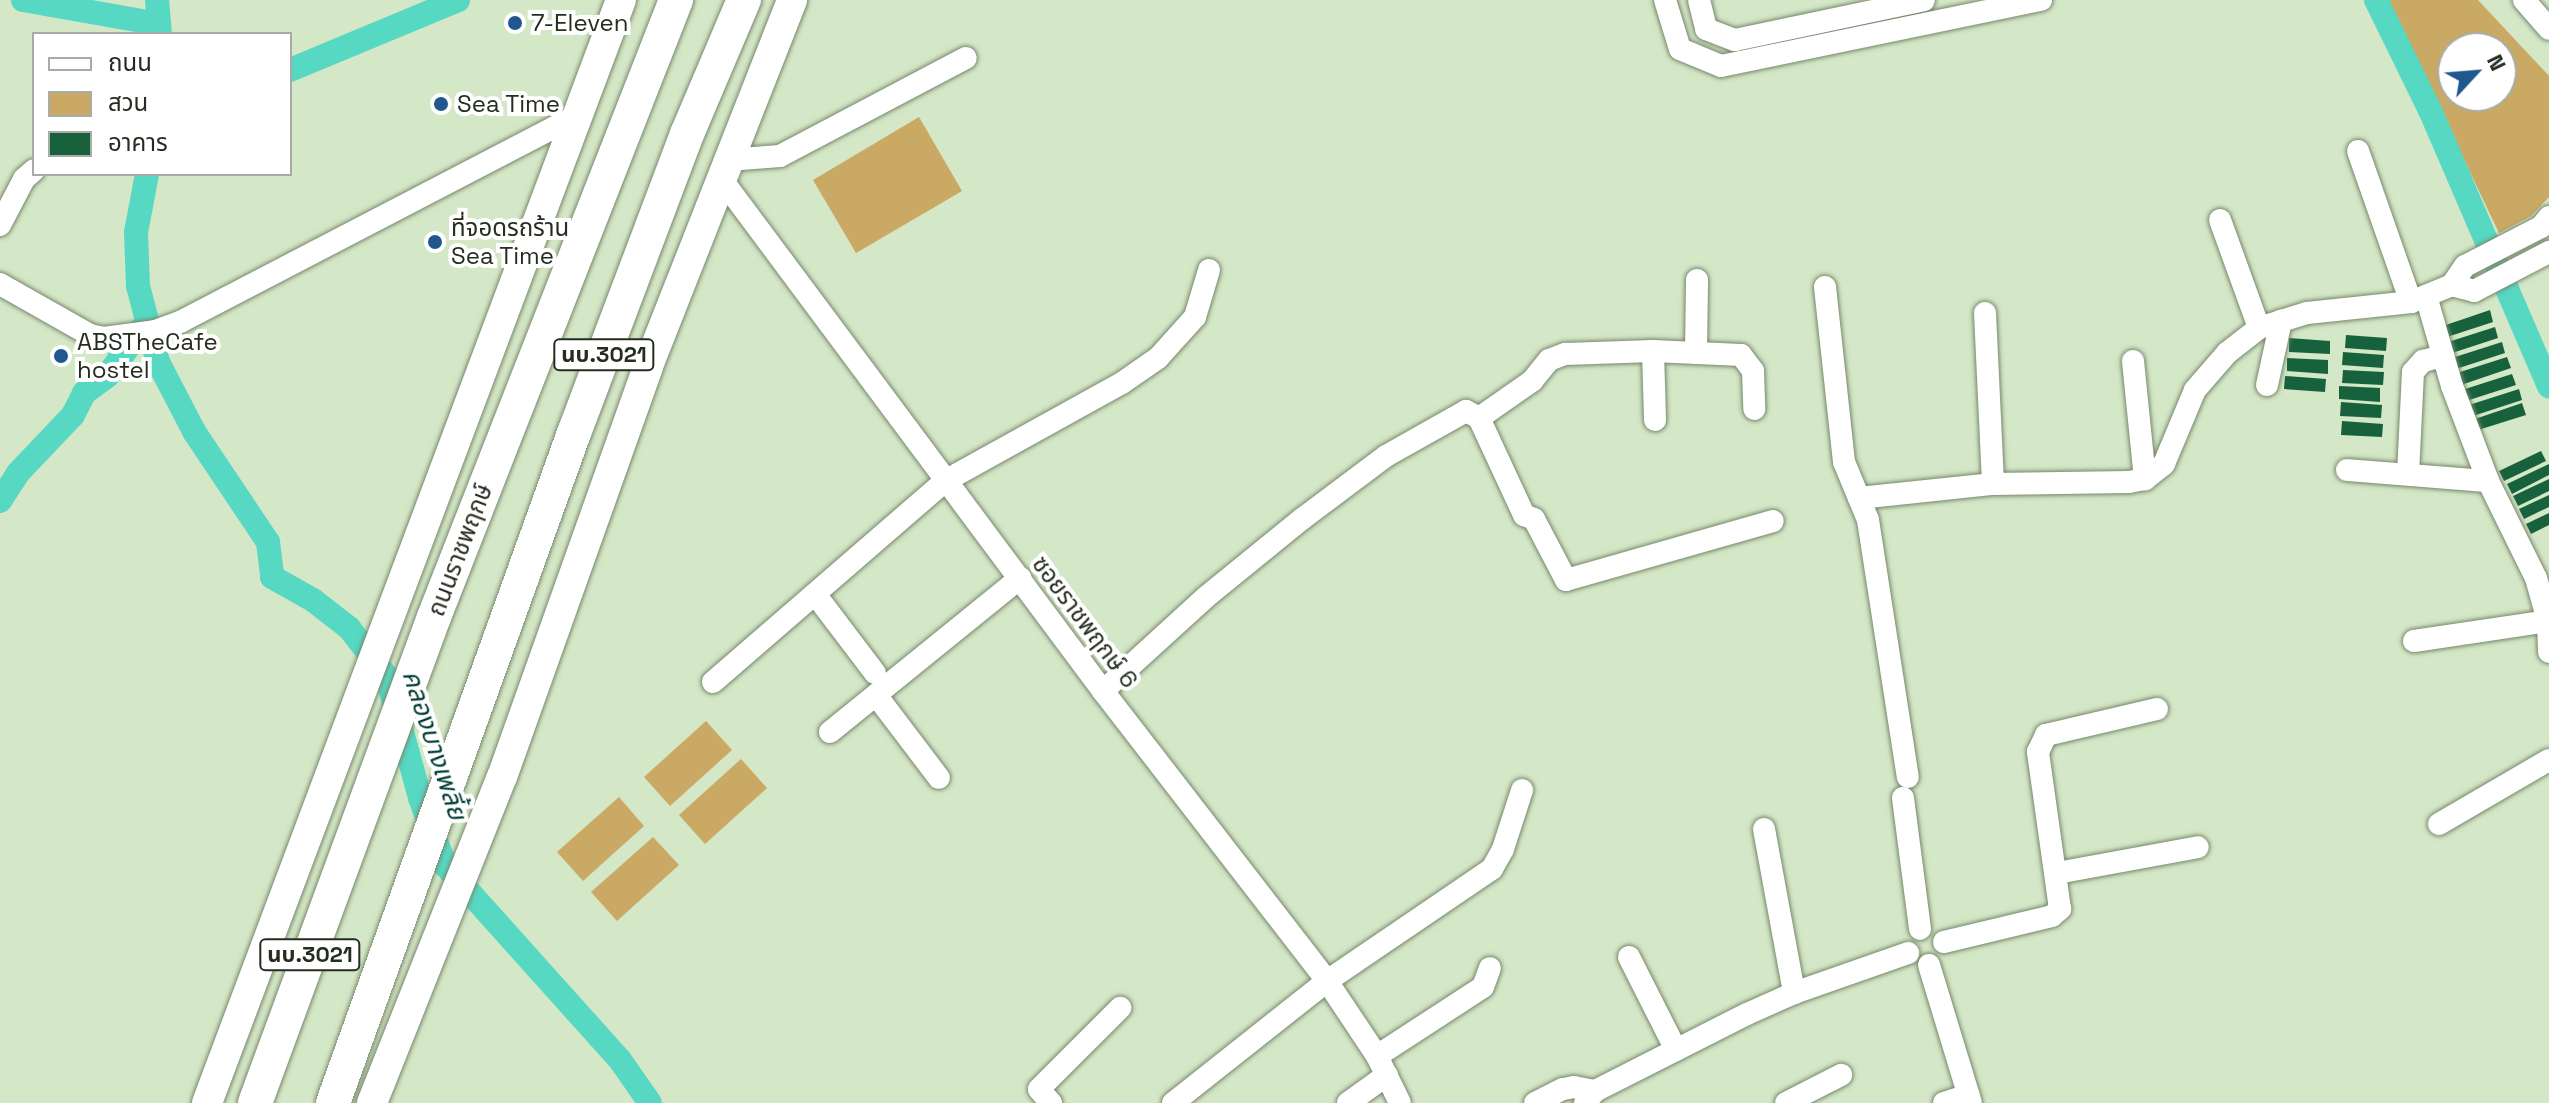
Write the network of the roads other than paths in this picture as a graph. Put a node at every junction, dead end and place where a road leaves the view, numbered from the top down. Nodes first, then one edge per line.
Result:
1 (621, 0) edge
2 (676, 0) edge
3 (744, 0) edge
4 (792, 0) edge
5 (1665, 0) edge
6 (1699, 0) edge
7 (1924, 0) edge
8 (2041, 0) edge
9 (2524, 0) edge
10 (2549, 29) edge
11 (966, 58) dead end
12 (574, 117) junction
13 (2358, 151) dead end
14 (724, 168) junction
15 (32, 172) edge
16 (2220, 220) dead end
17 (2545, 222) edge
18 (0, 225) edge
19 (2549, 252) edge
20 (1209, 270) dead end
21 (1697, 280) dead end
22 (0, 284) edge
23 (1825, 287) dead end
24 (2463, 288) junction
25 (2418, 299) junction
26 (1985, 313) dead end
27 (2270, 324) junction
28 (1653, 351) junction
29 (1696, 353) junction
30 (2443, 356) junction
31 (2133, 361) dead end
32 (2267, 385) dead end
33 (1754, 409) dead end
34 (1479, 418) junction
35 (1655, 420) dead end
36 (2347, 470) dead end
37 (2408, 474) junction
38 (2145, 479) junction
39 (945, 481) junction
40 (2488, 481) junction
41 (1993, 484) junction
42 (1859, 498) junction
43 (1773, 521) dead end
44 (1020, 578) junction
45 (815, 594) junction
46 (2548, 621) edge
47 (2414, 641) dead end
48 (2549, 652) edge
49 (713, 682) dead end
50 (875, 684) junction
51 (1103, 691) junction
52 (2157, 709) dead end
53 (830, 732) dead end
54 (2549, 760) edge
55 (939, 778) dead end
56 (1522, 790) dead end
57 (2439, 824) dead end
58 (1764, 829) dead end
59 (2198, 847) dead end
60 (2057, 873) junction
61 (1920, 929) junction
62 (1944, 942) junction
63 (1908, 953) junction
64 (1629, 957) dead end
65 (1929, 965) junction
66 (1490, 968) dead end
67 (1327, 981) junction
68 (1794, 993) junction
69 (1120, 1008) dead end
70 (1676, 1050) junction
71 (1382, 1065) junction
72 (1841, 1075) dead end
73 (1590, 1097) edge
74 (1039, 1098) edge
75 (1970, 1099) edge
76 (207, 1103) edge
77 (255, 1103) edge
78 (333, 1103) edge
79 (372, 1103) edge
80 (1173, 1103) edge
81 (1348, 1103) edge
82 (1400, 1103) edge
83 (1535, 1103) edge
84 (1786, 1103) edge
85 (1944, 1103) edge

1 - 12 main road, ถนนราชพฤกษ์ / นบ.3021
2 - 77 main road, ถนนราชพฤกษ์ / นบ.3021
3 - 78 main road, นบ.3021
4 - 14 main road, นบ.3021
5 - 8 street
6 - 7 street
9 - 10 street
11 - 14 street
12 - 22 street
12 - 76 main road, ถนนราชพฤกษ์ / นบ.3021
13 - 25 street
14 - 39 street, ซอยราชพฤกษ์ 6
14 - 79 main road, นบ.3021
15 - 18 street
16 - 27 street
17 - 24 street
19 - 24 street
20 - 39 street
21 - 29 street
23 - 42 street
24 - 25 street
25 - 27 street
25 - 30 street
26 - 41 street
27 - 32 street
27 - 38 street
28 - 29 street
28 - 34 street
28 - 35 street
29 - 33 street
30 - 37 street
30 - 40 street
31 - 38 street
34 - 43 street
34 - 51 street
36 - 37 street
37 - 40 street
38 - 41 street
39 - 44 street, ซอยราชพฤกษ์ 6
39 - 45 street
40 - 46 street
41 - 42 street
42 - 61 street
44 - 50 street
44 - 51 street, ซอยราชพฤกษ์ 6
45 - 49 street
45 - 50 street
46 - 47 street
46 - 48 street
50 - 53 street
50 - 55 street
51 - 67 street, ซอยราชพฤกษ์ 6
52 - 60 street
54 - 57 street
56 - 67 street
58 - 68 street
59 - 60 street
60 - 62 street
61 - 62 street
61 - 63 street
62 - 65 street
63 - 65 street
63 - 68 street
64 - 70 street
65 - 75 street
66 - 71 street
67 - 71 street, ซอยราชพฤกษ์ 6
67 - 80 street
68 - 70 street
69 - 74 street
70 - 73 street
71 - 81 street
71 - 82 street, ซอยราชพฤกษ์ 6
72 - 84 street
73 - 83 street
75 - 85 street

